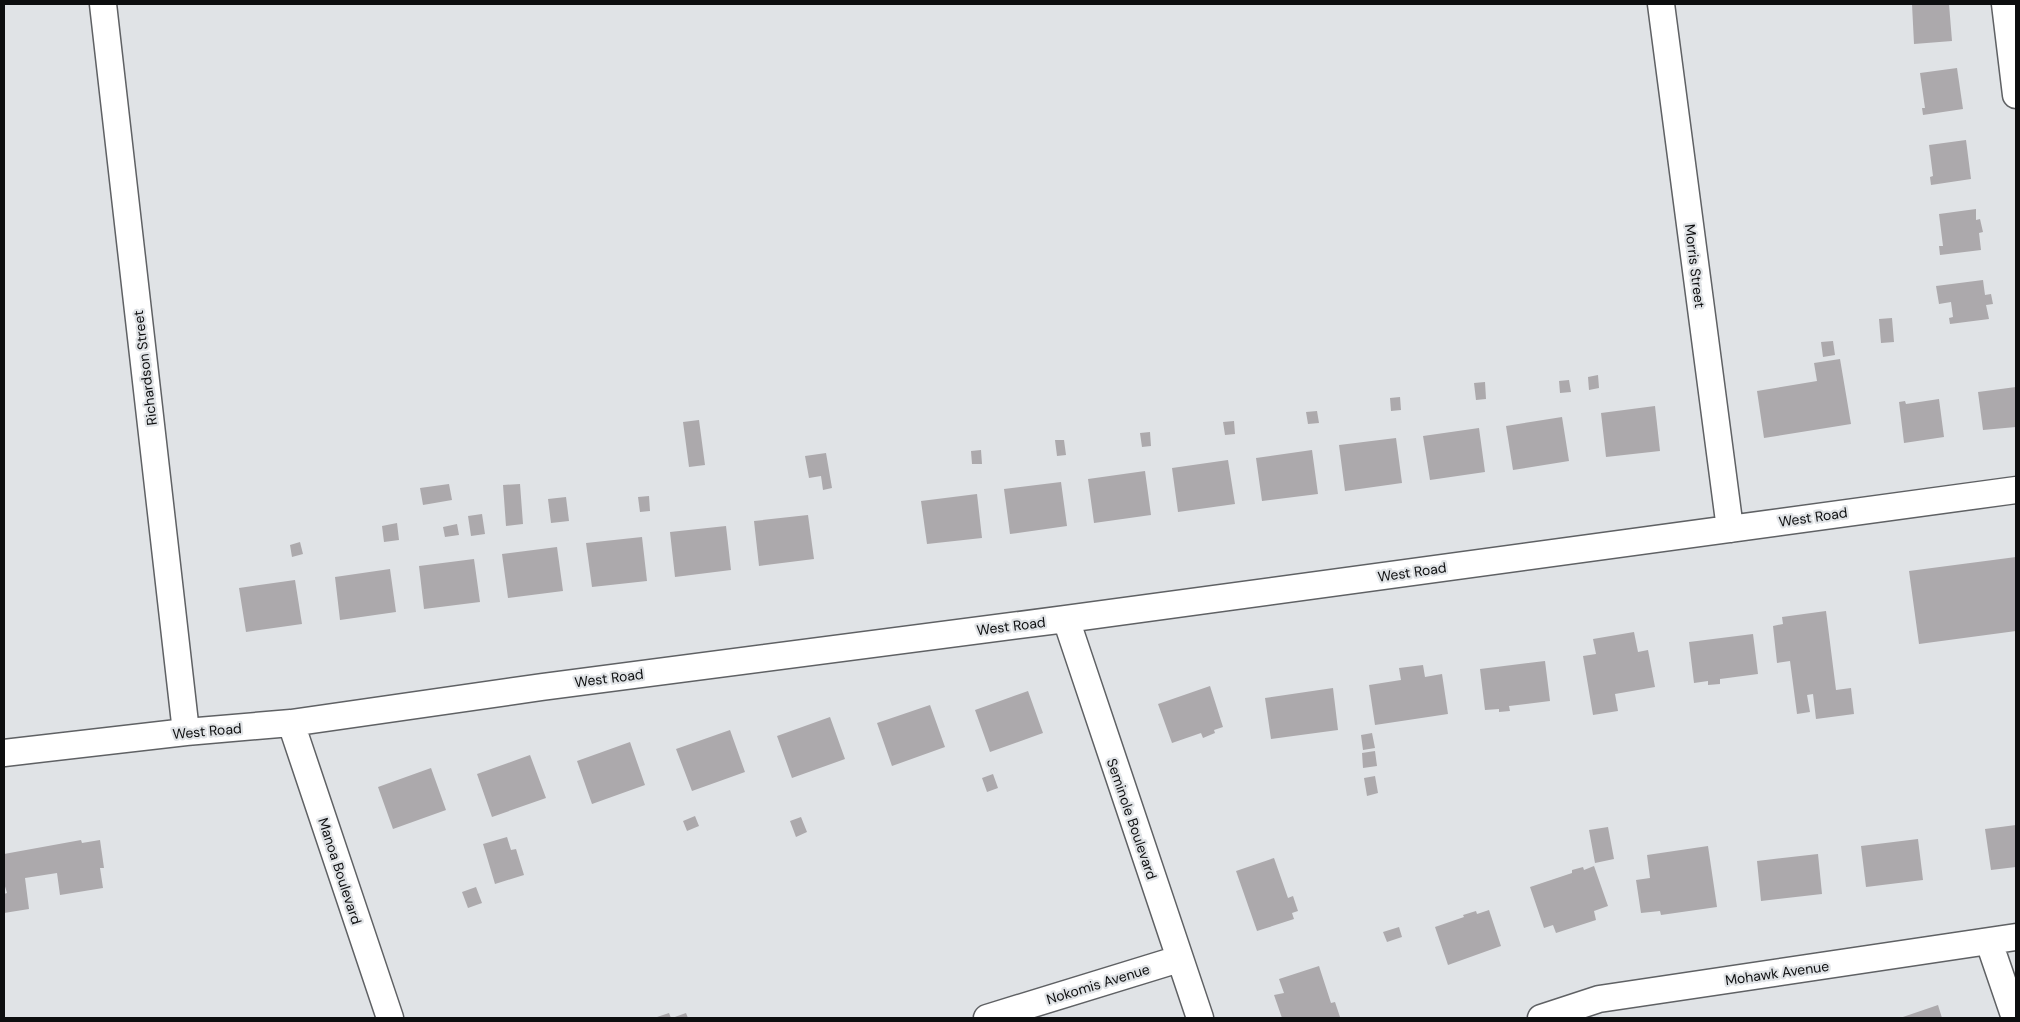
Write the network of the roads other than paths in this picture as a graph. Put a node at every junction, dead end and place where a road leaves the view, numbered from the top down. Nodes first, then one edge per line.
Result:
1 (103, 4) edge
2 (1661, 4) edge
3 (2005, 4) edge
4 (2016, 95) edge
5 (2016, 490) edge
6 (1730, 529) junction
7 (1066, 619) junction
8 (291, 723) junction
9 (186, 732) junction
10 (4, 753) edge
11 (2016, 937) edge
12 (1989, 942) junction
13 (1179, 959) junction
14 (1603, 1008) edge
15 (390, 1018) edge
16 (987, 1018) edge
17 (1200, 1018) edge
18 (1541, 1018) edge
19 (2015, 1018) edge

1 - 9 street, Richardson Street
2 - 6 street, Morris Street
3 - 4 street
5 - 6 street, West Road
6 - 7 street, West Road
7 - 8 street, West Road
7 - 13 street, Seminole Boulevard
8 - 9 street, West Road
8 - 15 street, Manoa Boulevard
9 - 10 street, West Road
11 - 12 street, Mohawk Avenue
12 - 14 street, Mohawk Avenue
12 - 19 street
13 - 16 street, Nokomis Avenue
13 - 17 street, Seminole Boulevard
14 - 18 street, Mohawk Avenue

